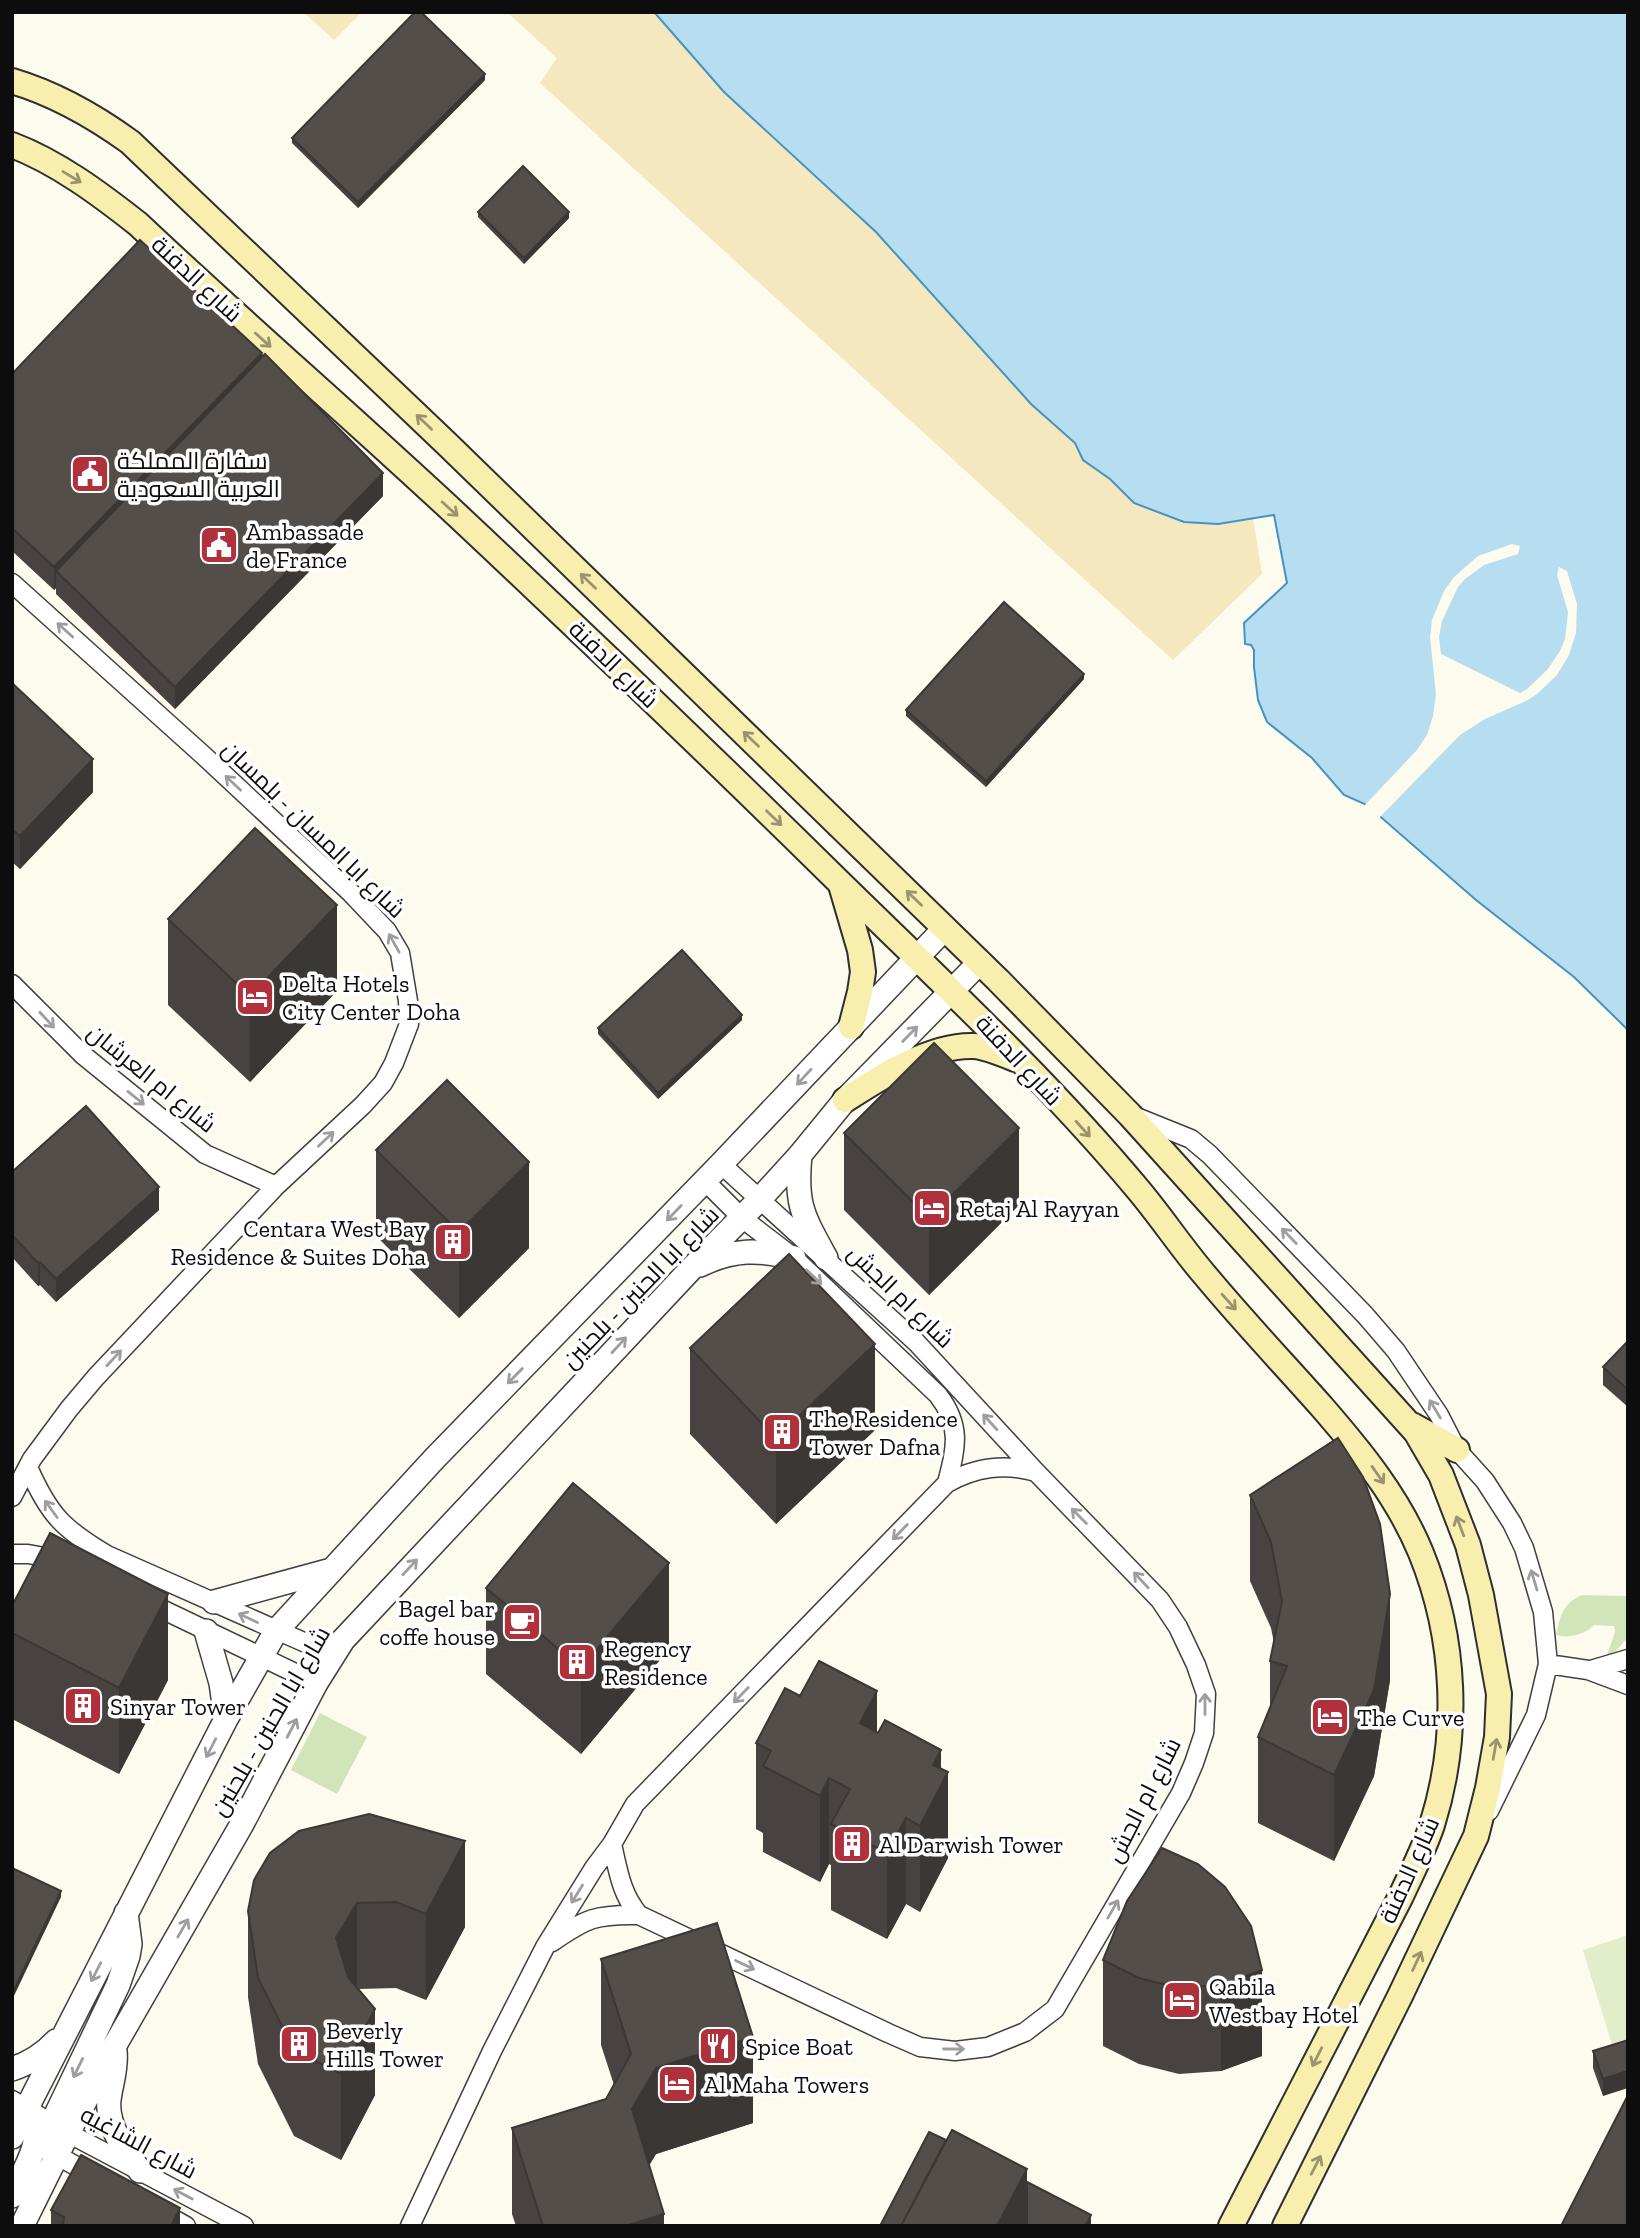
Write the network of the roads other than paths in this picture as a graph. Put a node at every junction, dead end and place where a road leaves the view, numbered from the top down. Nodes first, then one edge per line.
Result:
1 (12, 81) edge
2 (12, 145) edge
3 (12, 583) edge
4 (841, 884) junction
5 (945, 928) junction
6 (918, 958) junction
7 (980, 962) junction
8 (12, 984) edge
9 (952, 991) junction
10 (851, 1027) junction
11 (1021, 1060) junction
12 (845, 1100) junction
13 (1130, 1115) junction
14 (800, 1155) junction
15 (721, 1164) junction
16 (705, 1181) junction
17 (276, 1186) junction
18 (759, 1200) junction
19 (742, 1218) junction
20 (794, 1258) junction
21 (826, 1258) junction
22 (691, 1269) junction
23 (1405, 1421) junction
24 (1457, 1450) junction
25 (28, 1467) junction
26 (1036, 1472) junction
27 (947, 1483) junction
28 (12, 1497) edge
29 (12, 1554) edge
30 (71, 1565) edge
31 (331, 1570) junction
32 (133, 1595) edge
33 (214, 1602) junction
34 (206, 1631) junction
35 (276, 1631) junction
36 (333, 1655) junction
37 (261, 1656) junction
38 (1628, 1659) edge
39 (1548, 1664) junction
40 (1588, 1670) junction
41 (316, 1683) junction
42 (1628, 1685) edge
43 (226, 1719) junction
44 (1476, 1836) junction
45 (612, 1844) junction
46 (126, 1913) junction
47 (639, 1915) junction
48 (545, 1947) junction
49 (63, 2034) junction
50 (115, 2045) junction
51 (12, 2069) edge
52 (20, 2103) edge
53 (60, 2128) junction
54 (13, 2135) edge
55 (35, 2144) junction
56 (57, 2154) junction
57 (140, 2171) junction
58 (109, 2190) joint
59 (12, 2196) edge
60 (144, 2203) edge
61 (24, 2222) edge
62 (186, 2226) edge
63 (244, 2226) edge
64 (410, 2226) edge
65 (1231, 2226) edge
66 (1285, 2226) edge

5 -> 1 main road, شارع الدفنة
2 -> 4 main road, شارع الدفنة
17 -> 3 street, شارع ابا المسان - بلمسان
4 - 6 main road, شارع الدفنة
4 - 10 main road
5 - 6 street, شارع ابا الحنين - بلحنين
5 - 7 main road, شارع الدفنة
6 - 9 main road, شارع الدفنة
6 - 10 street, شارع ابا الحنين - بلحنين
7 - 9 street, شارع ابا الحنين - بلحنين
7 - 13 main road, شارع الدفنة
8 -> 17 street, شارع ام العرشان
9 - 11 main road, شارع الدفنة
12 -> 9 street, شارع ابا الحنين - بلحنين
10 -> 15 street, شارع ابا الحنين - بلحنين
11 - 12 main road
11 -> 65 main road, شارع الدفنة
12 - 14 street, شارع ابا الحنين - بلحنين
13 - 23 main road, شارع الدفنة
24 -> 13 street, شارع الدفنة
14 - 18 street, شارع ابا الحنين - بلحنين
14 - 21 street
15 - 16 street, شارع ابا الحنين - بلحنين
15 - 18 street, شارع ام الجش
16 - 19 street, شارع ابا الحنين - بلحنين
16 -> 31 street, شارع ابا الحنين - بلحنين
25 -> 17 street, شارع ابا المسان - بلمسان
18 - 19 street, شارع ابا الحنين - بلحنين
18 - 21 street, شارع ام الجش
19 - 20 street, شارع ابا الحنين - بلحنين
19 - 22 street, شارع ابا الحنين - بلحنين
20 - 22 street
20 -> 27 street, شارع ابا الحنين - بلحنين
26 -> 21 street, شارع ام الجش
36 -> 22 street, شارع ابا الحنين - بلحنين
23 - 24 main road
44 -> 23 main road, شارع الدفنة
39 -> 24 street, شارع الدفنة
25 - 28 street, شارع ابا المسان - بلمسان
33 -> 25 street
26 - 27 street, شارع ابا الحنين - بلحنين
47 -> 26 street, شارع ام الجش
27 -> 45 street, شارع ابا الحنين - بلحنين
29 - 30 street
31 - 33 street
31 - 35 street, شارع ابا الحنين - بلحنين
32 - 34 street
35 -> 33 street
34 - 37 street
34 - 43 street
35 - 36 street
35 - 37 street, شارع ابا الحنين - بلحنين
36 - 41 street, شارع ابا الحنين - بلحنين
37 - 41 street
37 - 43 street, شارع ابا الحنين - بلحنين
38 - 40 street
39 - 40 street
39 - 44 street, شارع الدفنة
40 - 42 street
50 -> 41 street, شارع ابا الحنين - بلحنين
43 -> 46 street, شارع ابا الحنين - بلحنين
66 -> 44 main road, شارع الدفنة
45 - 47 street
45 -> 48 street, شارع ابا الحنين - بلحنين
46 -> 49 street, شارع ابا الحنين - بلحنين
46 -> 53 street
47 - 48 street, شارع ام الجش
48 - 64 street, شارع ابا الحنين - بلحنين
49 - 51 street
49 - 52 street, شارع ابا الحنين - بلحنين
50 - 53 street, شارع ابا الحنين - بلحنين
50 - 57 street
52 - 53 street, شارع الشاغيه
52 - 54 street, شارع ابا الحنين - بلحنين
52 - 55 street
53 - 56 street, شارع ابا الحنين - بلحنين
53 - 57 street, شارع الشاغيه
54 - 55 street, شارع الشاغيه
55 - 56 street, شارع الشاغيه
55 - 59 street
56 - 58 street, شارع الشاغيه
56 - 61 street, شارع ابا الحنين - بلحنين
63 -> 57 street, شارع الشاغيه
58 - 61 street
60 - 62 street

